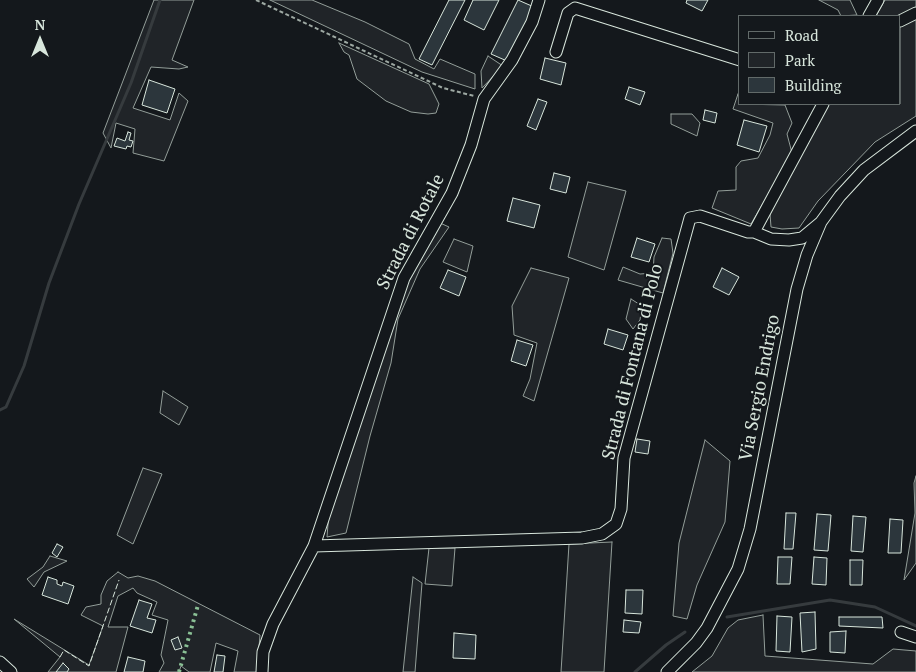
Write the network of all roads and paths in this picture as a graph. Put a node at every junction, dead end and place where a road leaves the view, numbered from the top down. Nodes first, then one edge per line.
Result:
1 (256, 0) edge
2 (539, 0) edge
3 (878, 0) edge
4 (916, 12) edge
5 (870, 15) edge
6 (901, 20) edge
7 (556, 52) dead end
8 (738, 59) edge
9 (484, 99) junction
10 (822, 105) edge
11 (916, 131) edge
12 (822, 222) junction
13 (754, 232) junction
14 (314, 546) junction
15 (901, 632) dead end
16 (916, 637) edge
17 (0, 662) edge
18 (11, 672) edge
19 (262, 672) edge
20 (667, 672) edge

1 - 9 path
2 - 9 street, Strada di Rotale
3 - 5 street
4 - 6 street
7 - 8 street
9 - 14 street, Strada di Rotale
10 - 13 street
11 - 12 street, Via Sergio Endrigo
12 - 13 street
12 - 20 street, Via Sergio Endrigo
13 - 14 street, Strada di Fontana di Polo
14 - 19 street
15 - 16 street
17 - 18 street

